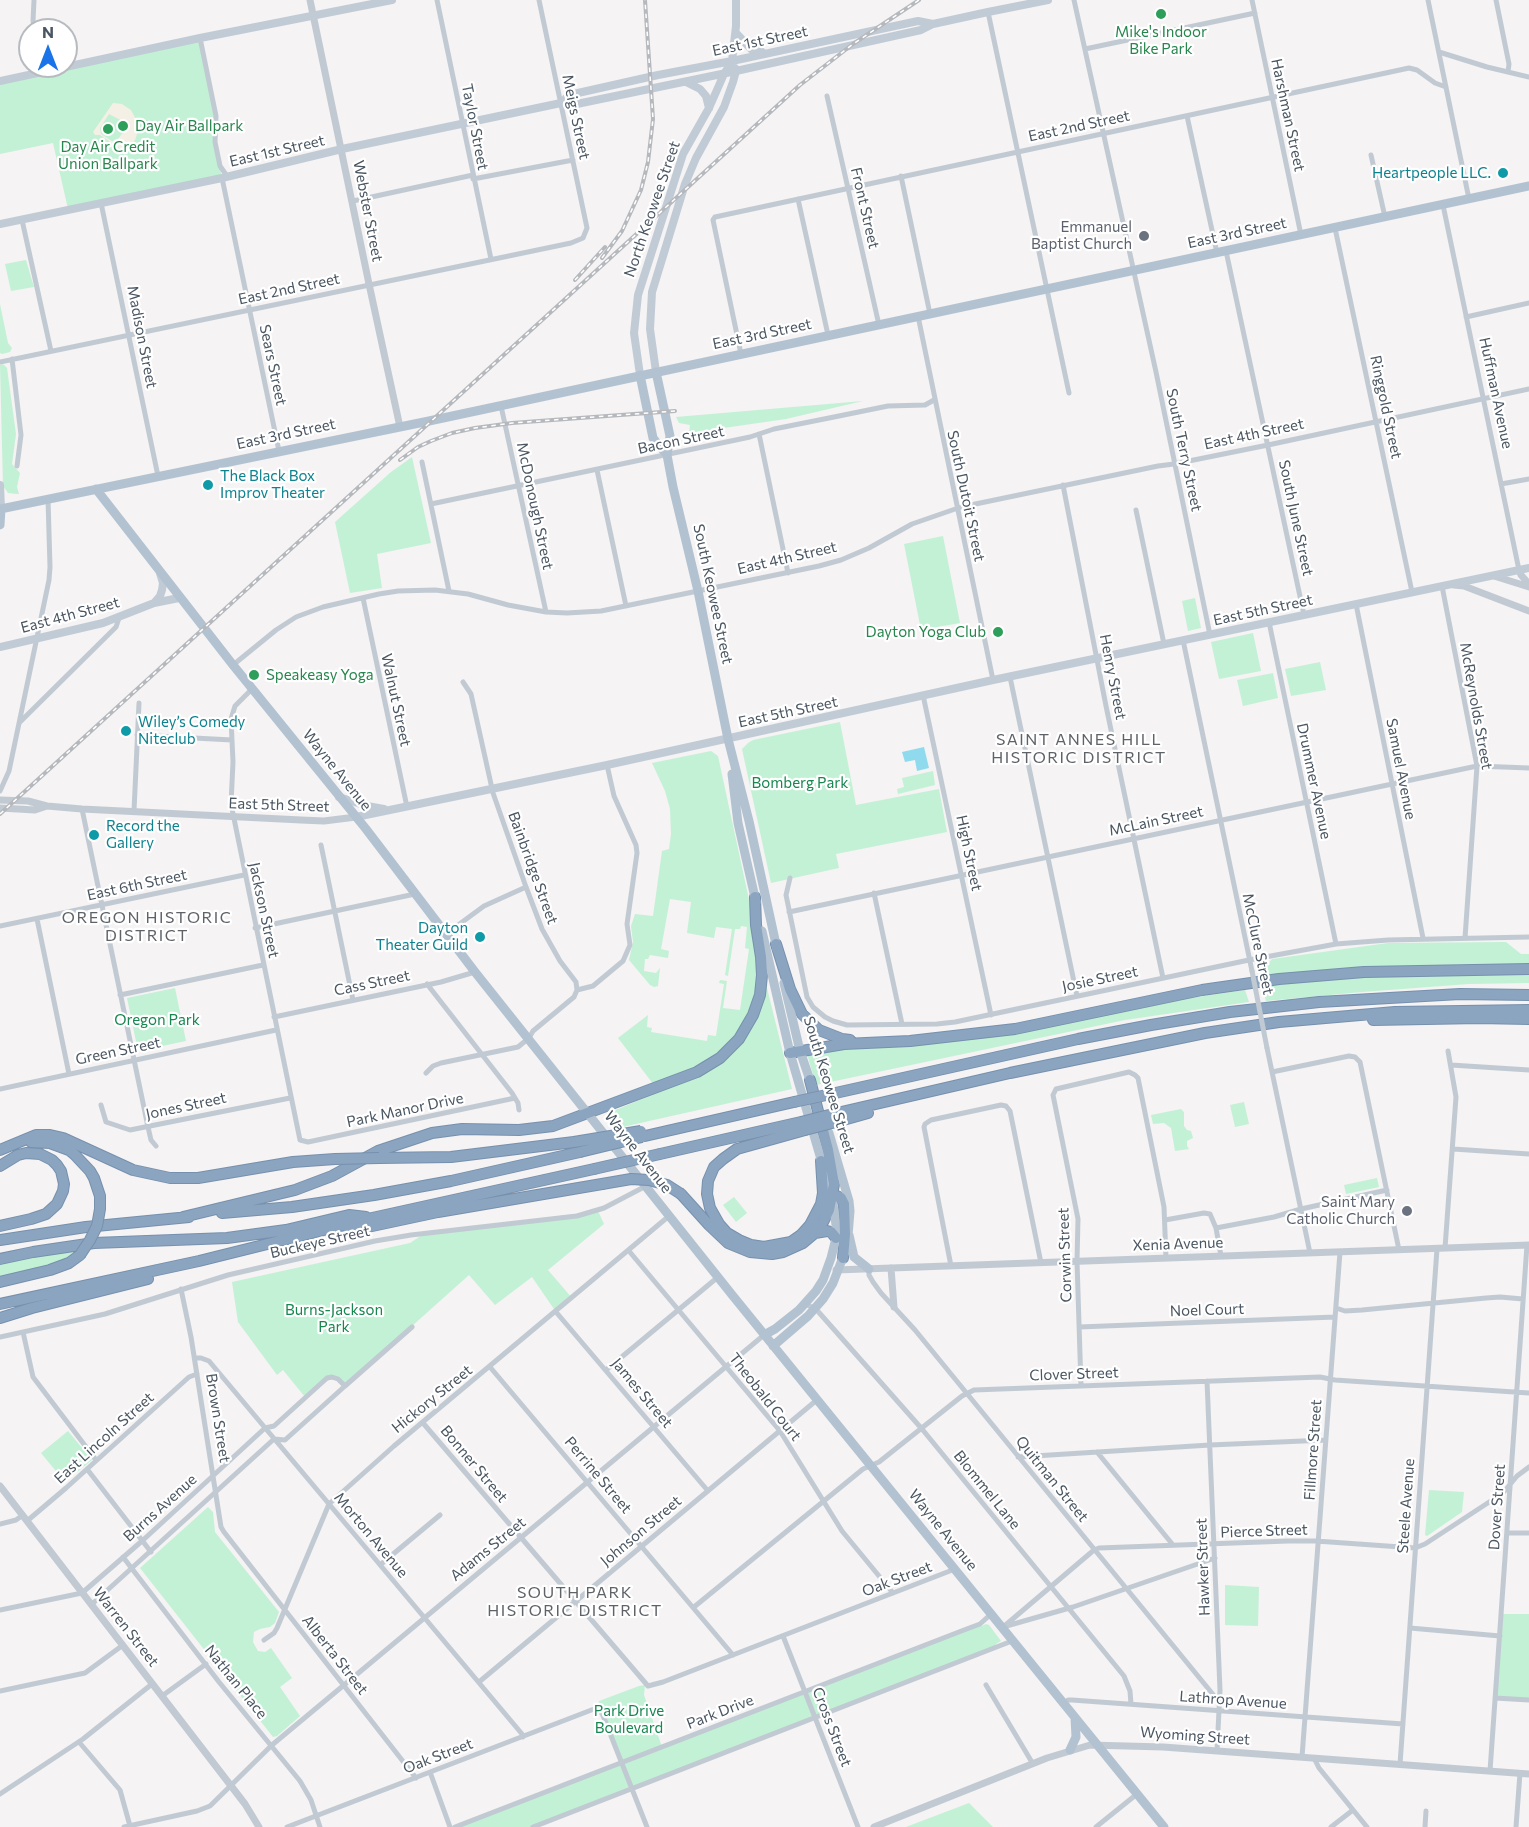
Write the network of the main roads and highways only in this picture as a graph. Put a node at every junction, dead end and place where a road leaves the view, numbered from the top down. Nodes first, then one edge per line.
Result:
1 (392, 0) edge
2 (736, 0) edge
3 (1048, 0) edge
4 (933, 24) junction
5 (736, 33) junction
6 (768, 53) junction
7 (732, 61) junction
8 (78, 62) edge
9 (736, 71) junction
10 (724, 74) junction
11 (18, 76) edge
12 (0, 81) edge
13 (686, 82) junction
14 (561, 103) junction
15 (709, 108) junction
16 (1529, 186) edge
17 (0, 224) edge
18 (656, 372) junction
19 (640, 375) junction
20 (667, 455) junction
21 (0, 485) edge
22 (96, 489) junction
23 (1, 509) edge
24 (0, 525) edge
25 (1529, 568) edge
26 (160, 573) junction
27 (179, 598) junction
28 (154, 603) junction
29 (0, 647) edge
30 (728, 739) junction
31 (338, 796) junction
32 (391, 810) junction
33 (356, 817) junction
34 (755, 897) junction
35 (776, 944) junction
36 (1529, 969) edge
37 (1529, 992) edge
38 (1529, 1010) edge
39 (1529, 1019) edge
40 (1279, 1022) junction
41 (868, 1043) junction
42 (795, 1052) junction
43 (810, 1080) junction
44 (588, 1113) junction
45 (803, 1126) junction
46 (21, 1141) junction
47 (577, 1147) junction
48 (0, 1150) edge
49 (821, 1161) junction
50 (0, 1167) edge
51 (832, 1197) junction
52 (821, 1204) junction
53 (183, 1217) junction
54 (372, 1218) junction
55 (0, 1226) edge
56 (322, 1232) junction
57 (815, 1233) junction
58 (849, 1235) junction
59 (836, 1238) junction
60 (0, 1240) edge
61 (843, 1258) junction
62 (0, 1259) edge
63 (178, 1265) junction
64 (869, 1269) road end
65 (0, 1282) edge
66 (0, 1304) edge
67 (0, 1318) edge
68 (764, 1335) junction
69 (773, 1346) junction
70 (1075, 1718) junction
71 (1070, 1750) road end
72 (1164, 1827) edge

1 - 8 main road
2 - 5 main road, North Keowee Street
3 - 4 main road, East 1st Street
4 - 6 main road, East 1st Street
4 - 9 main road, East 1st Street
5 - 6 main road
5 - 7 main road, North Keowee Street
6 - 7 main road, East 1st Street
7 - 9 main road, North Keowee Street
7 - 10 main road, North Keowee Street
7 - 14 main road, East 1st Street
9 - 10 main road, East 1st Street
9 - 18 main road, North Keowee Street
10 - 13 main road, East 1st Street
10 - 15 main road, North Keowee Street
11 - 12 main road
13 - 14 main road, East 1st Street
13 - 15 main road
14 - 17 main road, East 1st Street
15 - 19 main road, North Keowee Street
16 - 18 main road, East 3rd Street
18 - 19 main road, East 3rd Street
18 - 20 main road, South Keowee Street
19 - 20 main road, South Keowee Street
19 - 22 main road, East 3rd Street
20 - 30 main road, South Keowee Street
21 - 23 main road
22 - 23 main road, East 3rd Street
22 - 26 main road, Wayne Avenue
23 - 24 main road
25 - 30 main road, East 5th Street
26 - 27 main road, Wayne Avenue
26 - 28 main road
27 - 28 main road, East 4th Street
27 - 31 main road, Wayne Avenue
28 - 29 main road, East 4th Street
30 - 32 main road, East 5th Street
30 - 34 main road, South Keowee Street
30 - 35 main road, South Keowee Street
31 - 32 main road
31 - 33 main road, Wayne Avenue
32 - 33 main road, East 5th Street
33 - 44 main road, Wayne Avenue
34 - 42 main road, South Keowee Street
34 - 44 highway
35 - 41 highway
35 - 42 main road, South Keowee Street
36 - 41 highway
37 - 47 highway, bridge
38 - 40 highway
39 - 40 highway
40 - 45 highway, bridge
41 - 42 highway
42 - 43 main road, South Keowee Street
42 - 49 main road, South Keowee Street
43 - 51 highway
43 - 58 main road, South Keowee Street
44 - 53 highway
44 - 68 main road, Wayne Avenue
45 - 52 highway
45 - 54 highway, bridge
46 - 47 highway, bridge
46 - 48 highway
46 - 65 highway, bridge
47 - 53 highway
49 - 51 main road, South Keowee Street
49 - 52 highway
50 - 55 highway
51 - 52 highway
51 - 57 highway
51 - 59 main road, South Keowee Street
51 - 61 highway
53 - 60 highway
54 - 56 highway
54 - 62 highway
56 - 57 highway, bridge
56 - 63 highway
57 - 59 highway
58 - 61 main road, South Keowee Street
58 - 64 main road
59 - 68 main road, South Keowee Street
61 - 69 main road, South Keowee Street
63 - 66 highway
63 - 67 highway
68 - 69 main road, Wayne Avenue
69 - 70 main road, Wayne Avenue
70 - 71 main road
70 - 72 main road, Wayne Avenue

